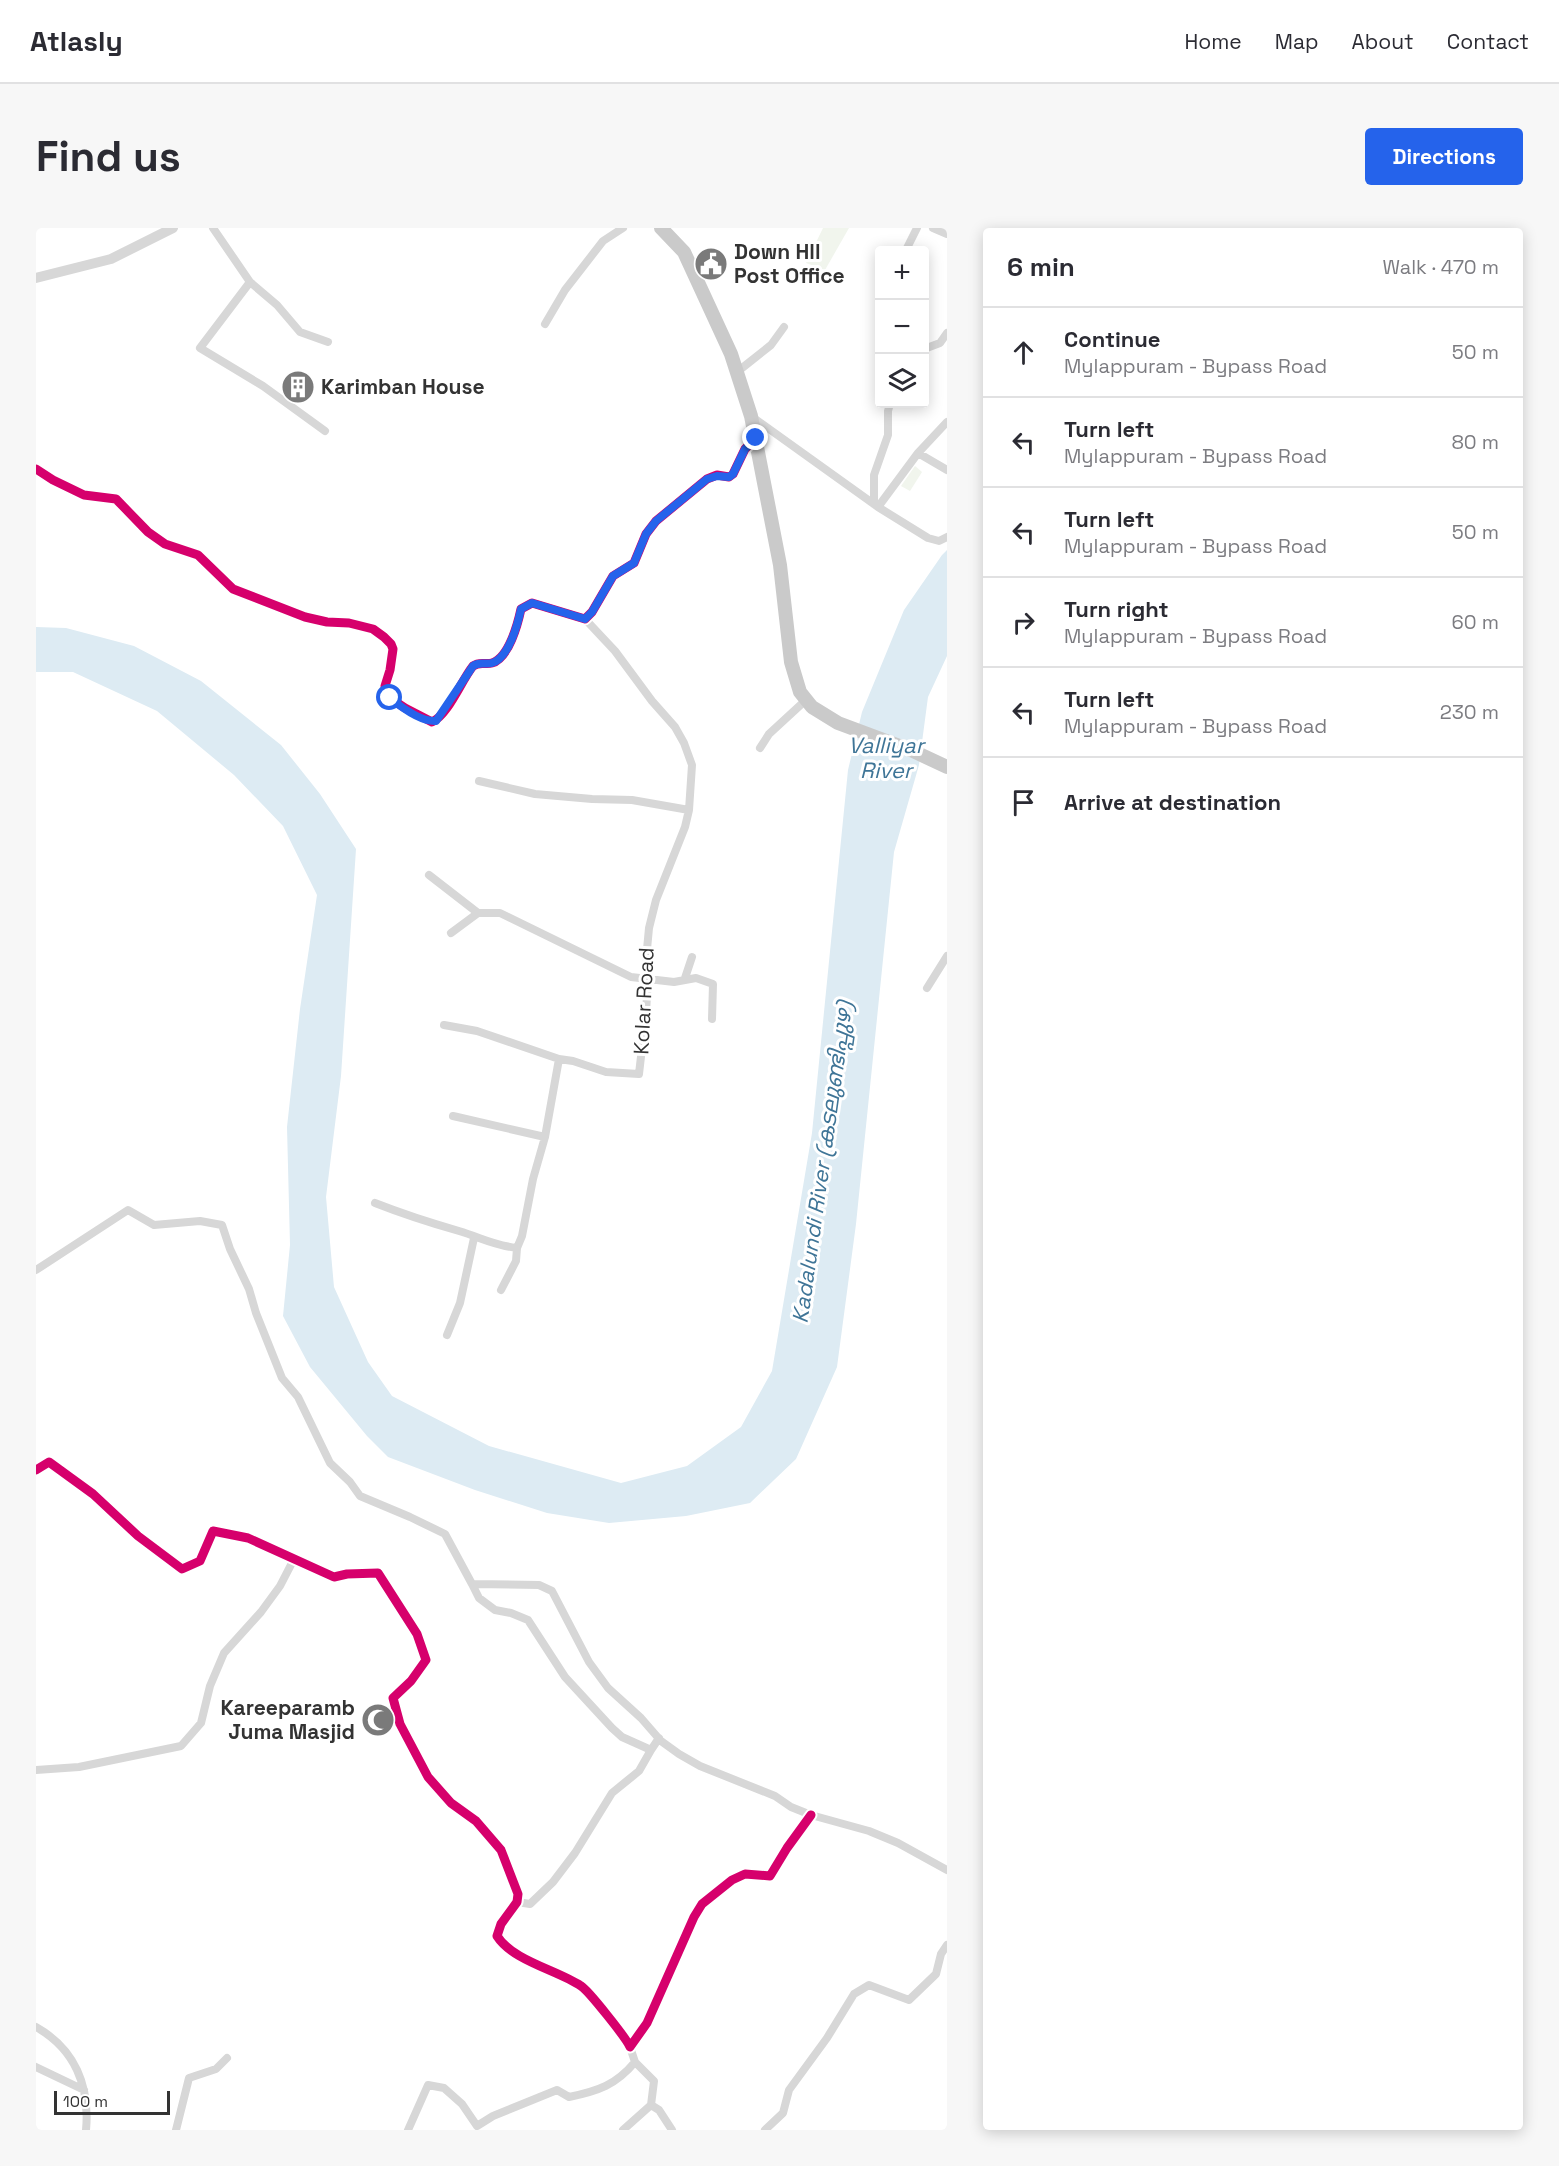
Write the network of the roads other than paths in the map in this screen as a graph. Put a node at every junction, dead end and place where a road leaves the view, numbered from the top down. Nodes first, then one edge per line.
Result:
1 (173, 228) edge
2 (213, 228) edge
3 (623, 228) edge
4 (661, 228) edge
5 (917, 228) edge
6 (933, 228) edge
7 (947, 234) edge
8 (908, 246) edge
9 (36, 278) edge
10 (250, 282) junction
11 (545, 324) dead end
12 (784, 327) dead end
13 (947, 333) edge
14 (328, 342) dead end
15 (929, 347) edge
16 (738, 372) junction
17 (889, 408) edge
18 (751, 416) junction
19 (947, 422) edge
20 (325, 431) dead end
21 (756, 438) junction
22 (918, 453) junction
23 (36, 469) edge
24 (947, 470) edge
25 (876, 506) junction
26 (947, 537) edge
27 (585, 619) junction
28 (807, 699) junction
29 (760, 748) dead end
30 (943, 764) edge
31 (479, 780) dead end
32 (689, 810) junction
33 (429, 875) dead end
34 (478, 913) junction
35 (451, 933) dead end
36 (947, 956) edge
37 (692, 957) dead end
38 (648, 978) junction
39 (685, 978) junction
40 (927, 988) dead end
41 (712, 1019) dead end
42 (444, 1025) dead end
43 (559, 1059) junction
44 (453, 1116) dead end
45 (545, 1137) junction
46 (375, 1203) dead end
47 (474, 1238) junction
48 (517, 1248) junction
49 (36, 1270) edge
50 (501, 1290) dead end
51 (447, 1335) dead end
52 (36, 1470) edge
53 (294, 1559) junction
54 (472, 1584) junction
55 (393, 1698) junction
56 (390, 1718) dead end
57 (659, 1738) junction
58 (651, 1750) junction
59 (36, 1770) edge
60 (811, 1815) junction
61 (947, 1870) edge
62 (517, 1902) junction
63 (947, 1945) edge
64 (36, 2027) edge
65 (630, 2047) junction
66 (227, 2058) dead end
67 (635, 2062) junction
68 (36, 2067) edge
69 (84, 2090) junction
70 (651, 2105) junction
71 (86, 2130) edge
72 (176, 2130) edge
73 (408, 2130) edge
74 (622, 2130) edge
75 (672, 2130) edge
76 (765, 2130) edge

1 - 9 street
2 - 10 street
3 - 11 street
4 - 16 main road
5 - 8 street
6 - 7 street
10 - 14 street
10 - 20 street
12 - 16 street
13 - 15 street
16 - 18 main road
17 - 25 street
18 - 21 main road
18 - 25 street
19 - 22 street
21 - 27 street
21 - 28 main road
22 - 24 street
22 - 25 street
23 - 27 street
25 - 26 street
27 - 32 street, Kolar Road
28 - 29 street
28 - 30 main road
31 - 32 street
32 - 38 street, Kolar Road
33 - 34 street
34 - 35 street
34 - 38 street
36 - 40 street
37 - 39 street
38 - 39 street
38 - 43 street, Kolar Road
39 - 41 street
42 - 43 street
43 - 45 street
44 - 45 street
45 - 48 street
46 - 47 street
47 - 48 street
47 - 51 street
48 - 50 street
49 - 54 street
52 - 53 street
53 - 55 street
53 - 59 street
54 - 57 street
54 - 58 street
55 - 56 street
55 - 62 street
57 - 58 street
57 - 60 street
58 - 62 street
60 - 61 street
60 - 65 street
62 - 65 street
63 - 76 street
64 - 69 street
65 - 67 street
66 - 72 street
67 - 70 street
67 - 73 street
68 - 69 street
69 - 71 street
70 - 74 street
70 - 75 street

